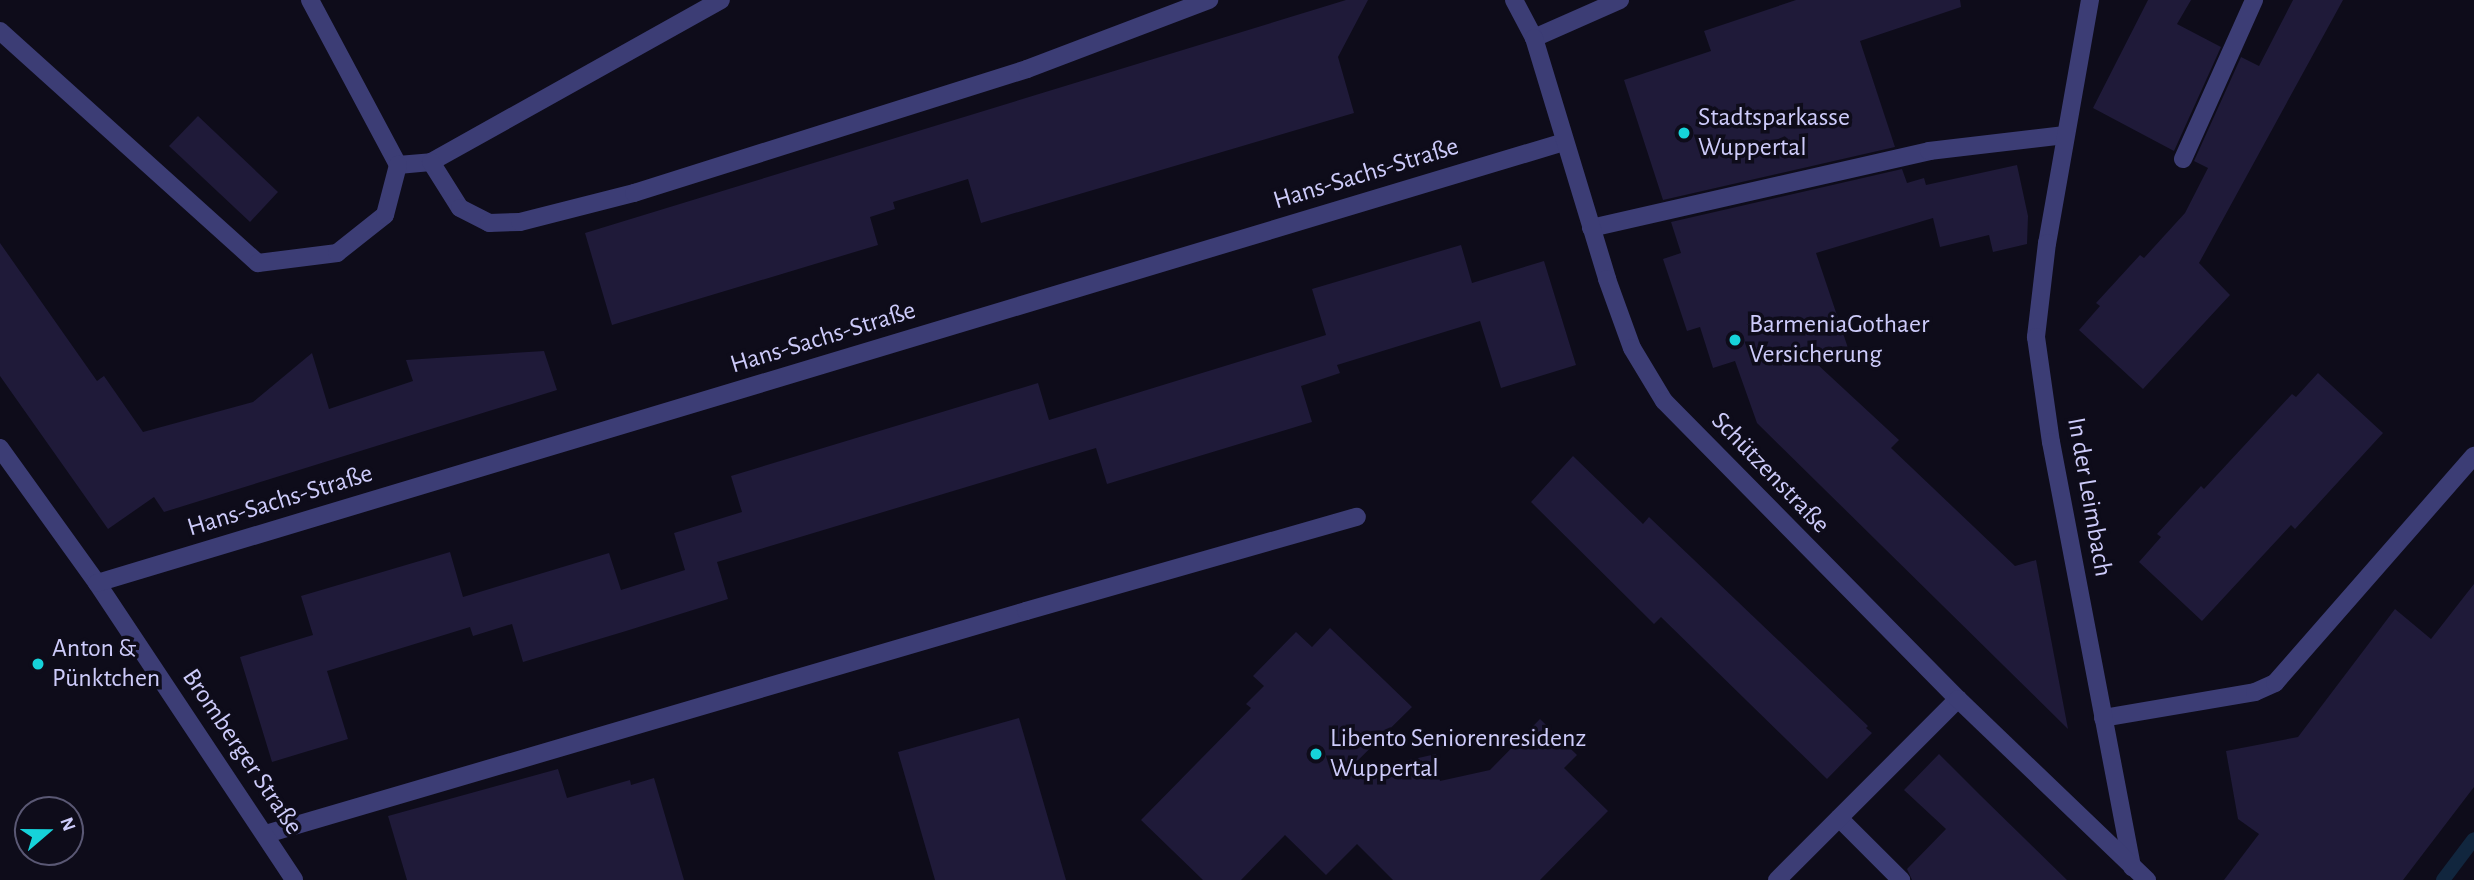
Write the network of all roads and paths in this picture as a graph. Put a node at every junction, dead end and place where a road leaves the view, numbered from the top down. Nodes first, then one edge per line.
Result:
1 (310, 0) edge
2 (721, 0) edge
3 (1209, 0) edge
4 (1514, 0) edge
5 (1620, 0) edge
6 (2090, 0) edge
7 (2254, 0) edge
8 (0, 31) edge
9 (1534, 38) junction
10 (2065, 135) junction
11 (1564, 142) junction
12 (2183, 159) dead end
13 (431, 162) junction
14 (398, 165) junction
15 (1591, 228) junction
16 (0, 448) edge
17 (2474, 456) edge
18 (1357, 517) dead end
19 (97, 583) junction
20 (1958, 699) junction
21 (2104, 718) junction
22 (1839, 818) junction
23 (266, 834) junction
24 (2132, 867) junction
25 (294, 880) edge
26 (1777, 880) edge
27 (1901, 880) edge
28 (2147, 880) edge

1 - 14 street
2 - 13 street
3 - 13 street
4 - 9 street, Schützenstraße
5 - 9 street
6 - 10 street, In der Leimbach
7 - 12 street
8 - 14 street
9 - 11 street, Schützenstraße
10 - 15 street
10 - 21 street, In der Leimbach
11 - 15 street, Schützenstraße
11 - 19 street, Hans-Sachs-Straße
13 - 14 street
15 - 20 street, Schützenstraße
16 - 19 street, Bromberger Straße
17 - 21 street
18 - 23 street
19 - 23 street, Bromberger Straße
20 - 22 street
20 - 24 street, Schützenstraße
21 - 24 street, In der Leimbach
22 - 26 street
22 - 27 street
23 - 25 street, Bromberger Straße
24 - 28 street, Schützenstraße

